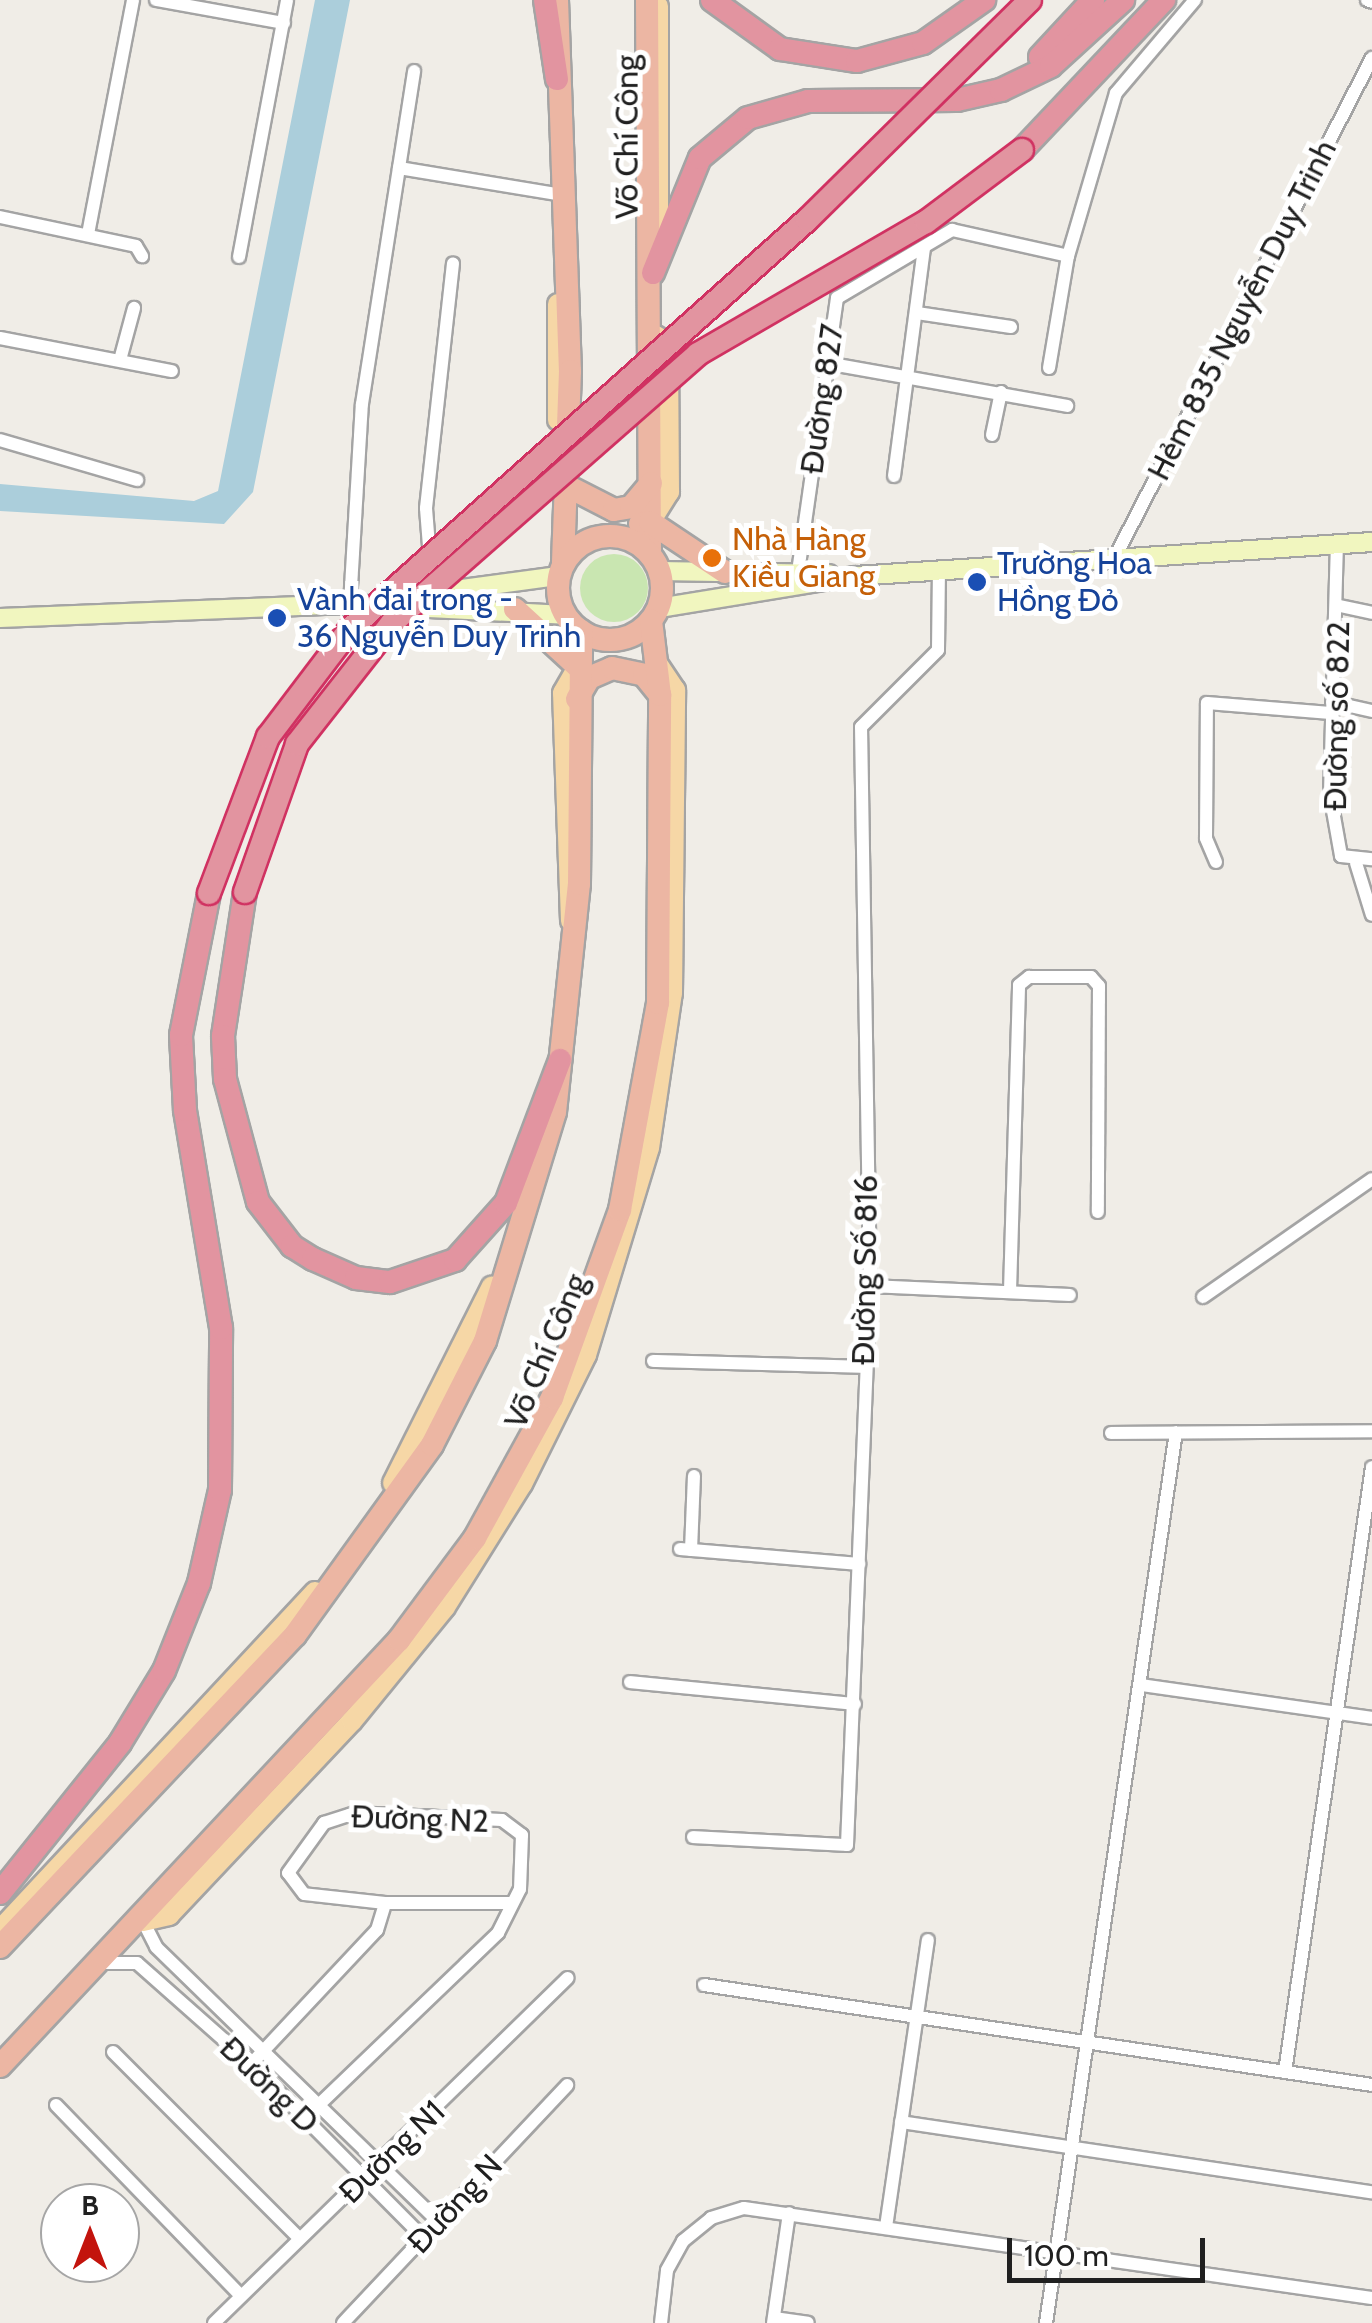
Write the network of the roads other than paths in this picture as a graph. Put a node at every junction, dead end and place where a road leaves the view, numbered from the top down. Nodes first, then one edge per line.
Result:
1 (133, 0) edge
2 (156, 0) edge
3 (287, 0) edge
4 (545, 0) edge
5 (557, 0) edge
6 (647, 0) edge
7 (658, 0) edge
8 (712, 0) edge
9 (984, 0) edge
10 (1030, 0) edge
11 (1093, 0) edge
12 (1123, 0) edge
13 (1164, 0) edge
14 (1195, 0) edge
15 (284, 23) junction
16 (1372, 58) edge
17 (414, 72) dead end
18 (557, 79) junction
19 (958, 100) junction
20 (399, 168) junction
21 (562, 195) junction
22 (0, 218) edge
23 (88, 234) junction
24 (924, 249) junction
25 (142, 256) dead end
26 (1068, 256) junction
27 (239, 257) dead end
28 (452, 263) dead end
29 (567, 273) junction
30 (653, 273) junction
31 (134, 308) dead end
32 (917, 313) junction
33 (651, 325) junction
34 (1011, 327) dead end
35 (0, 338) edge
36 (120, 360) junction
37 (826, 363) junction
38 (1049, 368) dead end
39 (172, 371) dead end
40 (910, 373) junction
41 (1001, 392) junction
42 (1068, 406) dead end
43 (992, 435) dead end
44 (0, 440) edge
45 (894, 476) dead end
46 (137, 480) dead end
47 (651, 483) junction
48 (571, 488) junction
49 (568, 520) junction
50 (650, 522) junction
51 (1337, 542) junction
52 (1372, 542) edge
53 (1113, 561) junction
54 (655, 562) junction
55 (939, 569) junction
56 (561, 570) junction
57 (724, 572) junction
58 (798, 572) junction
59 (855, 576) junction
60 (428, 594) junction
61 (350, 604) junction
62 (1340, 606) junction
63 (515, 609) junction
64 (655, 614) junction
65 (1372, 614) edge
66 (0, 618) edge
67 (573, 623) junction
68 (658, 665) junction
69 (578, 667) junction
70 (660, 695) junction
71 (577, 699) junction
72 (1331, 708) junction
73 (1372, 712) edge
74 (1372, 859) edge
75 (1216, 862) dead end
76 (1356, 863) junction
77 (1372, 915) edge
78 (573, 930) junction
79 (657, 1055) junction
80 (560, 1060) junction
81 (1372, 1179) edge
82 (1098, 1212) dead end
83 (870, 1286) junction
84 (1010, 1292) junction
85 (1070, 1294) dead end
86 (1203, 1296) dead end
87 (653, 1361) dead end
88 (863, 1367) junction
89 (1372, 1431) edge
90 (1111, 1432) dead end
91 (1176, 1432) junction
92 (1372, 1467) edge
93 (694, 1476) dead end
94 (859, 1564) junction
95 (630, 1682) dead end
96 (1142, 1685) junction
97 (855, 1704) junction
98 (1336, 1713) junction
99 (1372, 1718) edge
100 (693, 1837) dead end
101 (0, 1893) edge
102 (384, 1903) junction
103 (510, 1903) junction
104 (143, 1920) junction
105 (0, 1930) edge
106 (928, 1940) dead end
107 (0, 1947) edge
108 (101, 1964) junction
109 (568, 1978) dead end
110 (704, 1985) dead end
111 (917, 2018) junction
112 (1088, 2042) junction
113 (265, 2048) junction
114 (113, 2052) dead end
115 (251, 2064) junction
116 (0, 2066) edge
117 (1286, 2072) junction
118 (566, 2084) dead end
119 (1372, 2084) edge
120 (320, 2103) junction
121 (56, 2105) dead end
122 (303, 2120) junction
123 (901, 2122) junction
124 (1072, 2148) junction
125 (380, 2166) junction
126 (367, 2178) junction
127 (1372, 2192) edge
128 (789, 2213) junction
129 (439, 2222) junction
130 (886, 2226) junction
131 (422, 2237) junction
132 (299, 2238) junction
133 (1057, 2251) junction
134 (241, 2296) junction
135 (1372, 2298) edge
136 (773, 2320) edge
137 (214, 2323) edge
138 (343, 2323) edge
139 (661, 2323) edge
140 (808, 2323) edge
141 (1046, 2323) edge

1 - 23 street
2 - 15 street
3 - 15 street
4 - 18 highway
5 - 18 highway, Võ Chí Công
6 - 30 highway, Võ Chí Công
7 - 30 main road, Võ Chí Công
8 - 9 highway
10 - 101 highway, bridge
11 - 19 highway
12 - 19 highway
13 - 80 highway, bridge
14 - 26 street
15 - 27 street
16 - 53 street, Hẻm 835 Nguyễn Duy Trinh
17 - 20 street
18 - 21 highway, Võ Chí Công
19 - 30 highway
20 - 21 street
20 - 61 street
21 - 29 highway, Võ Chí Công
22 - 23 street
23 - 25 street
24 - 26 street, Đường 827
24 - 32 street
24 - 37 street, Đường 827
26 - 38 street
28 - 60 street
29 - 48 highway, Võ Chí Công
29 - 49 main road, Võ Chí Công
30 - 33 highway, Võ Chí Công
31 - 36 street
32 - 34 street
32 - 40 street
33 - 47 highway, Võ Chí Công
33 - 50 main road, Võ Chí Công
35 - 36 street
36 - 39 street
37 - 40 street
37 - 58 street, Đường 827
40 - 41 street
40 - 45 street
41 - 42 street
41 - 43 street
44 - 46 street
47 - 48 highway
47 - 50 highway, Võ Chí Công
48 - 49 highway, Võ Chí Công
49 - 50 highway
49 - 56 highway, Võ Chí Công
50 - 54 highway, Võ Chí Công
50 - 57 highway
51 - 52 main road
51 - 53 main road
51 - 62 street, Đường số 822
53 - 55 main road
54 - 56 highway
54 - 57 main road
54 - 64 highway
55 - 59 main road
55 - 83 street, Đường Số 816
56 - 60 main road
56 - 67 highway
57 - 58 main road
58 - 59 main road
59 - 64 main road
60 - 61 main road
61 - 63 main road
61 - 66 main road
62 - 65 street
62 - 72 street, Đường số 822
63 - 67 main road
63 - 69 highway
64 - 67 highway
64 - 68 highway, Võ Chí Công
67 - 69 highway, Võ Chí Công
68 - 69 highway
68 - 70 highway, Võ Chí Công
68 - 79 main road, Võ Chí Công
69 - 71 highway, Võ Chí Công
69 - 78 main road, Võ Chí Công
70 - 71 highway
70 - 79 highway, Võ Chí Công
71 - 78 highway, Võ Chí Công
72 - 73 street
72 - 75 street
72 - 76 street, Đường số 822
74 - 76 street
76 - 77 street
78 - 80 highway, Võ Chí Công
79 - 104 highway, Võ Chí Công
80 - 105 main road, Võ Chí Công
80 - 107 highway, Võ Chí Công
81 - 86 street
82 - 84 street
83 - 84 street
83 - 88 street, Đường Số 816
84 - 85 street
87 - 88 street
88 - 94 street, Đường Số 816
89 - 91 street
90 - 91 street
91 - 96 street
92 - 98 street
93 - 94 street
94 - 97 street, Đường Số 816
95 - 97 street
96 - 98 street
96 - 112 street
97 - 100 street, Đường Số 816
98 - 99 street
98 - 117 street
102 - 103 street
102 - 103 street, Đường N2
102 - 113 street
103 - 120 street, Đường N2
104 - 108 highway, Võ Chí Công
104 - 113 street, Đường D
106 - 111 street
108 - 115 street, Đường D
108 - 116 highway, Võ Chí Công
109 - 125 street, Đường N1
110 - 111 street
111 - 112 street
111 - 123 street
112 - 117 street
112 - 124 street
113 - 115 street
113 - 120 street, Đường D
114 - 132 street
115 - 122 street, Đường D
117 - 119 street
118 - 129 street, Đường N
120 - 122 street, Đường N2
120 - 125 street, Đường D
121 - 134 street
122 - 126 street, Đường D
123 - 124 street
123 - 130 street
124 - 127 street
124 - 133 street
125 - 126 street, Đường N1
125 - 129 street, Đường D
126 - 131 street, Đường D
126 - 132 street, Đường N1
128 - 130 street
128 - 136 street
128 - 139 street
129 - 131 street, Đường N
130 - 133 street
131 - 138 street, Đường N
132 - 134 street, Đường N1
133 - 135 street
133 - 141 street
134 - 137 street, Đường N1
136 - 140 street

